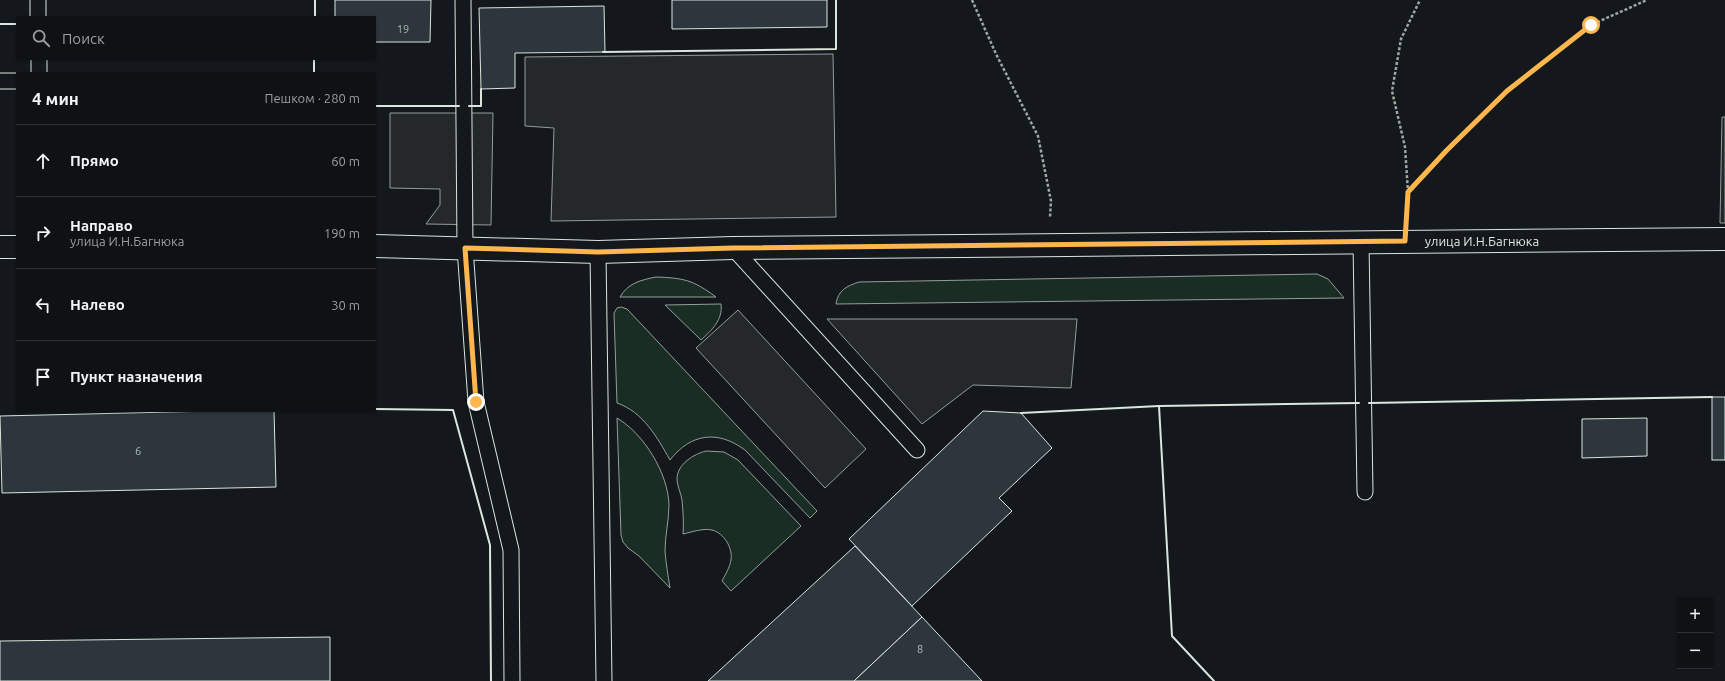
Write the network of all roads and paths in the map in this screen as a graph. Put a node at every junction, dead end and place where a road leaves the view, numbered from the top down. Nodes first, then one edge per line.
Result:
1 (38, 0) edge
2 (463, 0) edge
3 (972, 0) edge
4 (1420, 0) edge
5 (1647, 0) edge
6 (38, 16) edge
7 (39, 60) edge
8 (39, 72) edge
9 (16, 81) edge
10 (0, 82) edge
11 (1408, 192) junction
12 (1725, 239) edge
13 (1405, 241) junction
14 (1361, 242) junction
15 (16, 246) edge
16 (376, 246) edge
17 (1048, 246) junction
18 (0, 247) edge
19 (465, 248) junction
20 (733, 248) junction
21 (598, 252) junction
22 (917, 450) dead end
23 (1365, 492) dead end
24 (512, 681) edge
25 (604, 681) edge

1 - 6 lane
2 - 19 lane
3 - 17 path
4 - 11 path
5 - 11 path
7 - 8 lane
9 - 10 lane
11 - 13 path
12 - 13 street, улица И.Н.Багнюка
13 - 14 street, улица И.Н.Багнюка
14 - 17 street, улица И.Н.Багнюка
14 - 23 lane
15 - 18 street
16 - 19 street, улица И.Н.Багнюка
17 - 20 street, улица И.Н.Багнюка
19 - 21 street, улица И.Н.Багнюка
19 - 24 lane
20 - 21 street, улица И.Н.Багнюка
20 - 22 lane
21 - 25 lane

